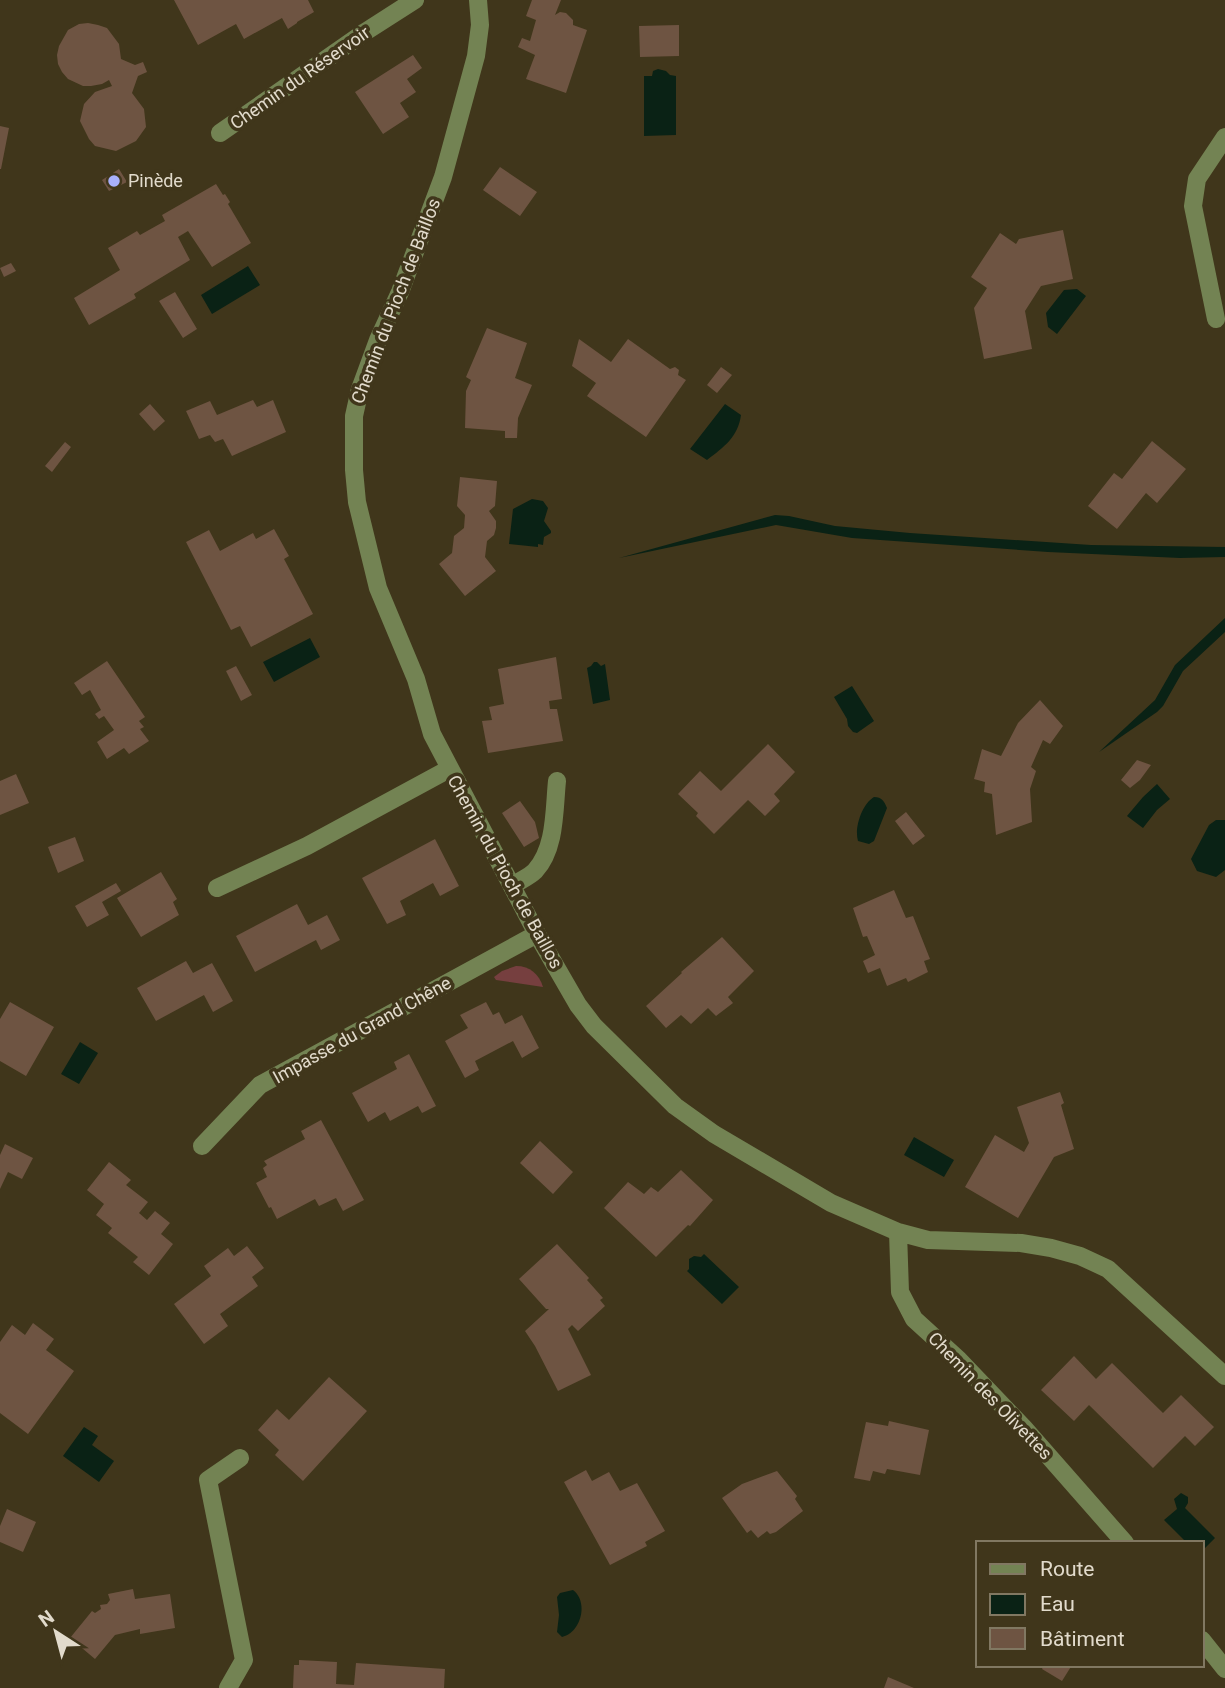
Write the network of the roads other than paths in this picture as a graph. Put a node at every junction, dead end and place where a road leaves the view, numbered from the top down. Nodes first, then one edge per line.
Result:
1 (415, 0) edge
2 (478, 0) edge
3 (220, 133) dead end
4 (1225, 137) edge
5 (1216, 318) dead end
6 (449, 769) junction
7 (557, 781) dead end
8 (512, 886) junction
9 (217, 888) dead end
10 (537, 934) junction
11 (202, 1146) dead end
12 (898, 1232) junction
13 (1225, 1376) edge
14 (240, 1458) dead end
15 (1123, 1541) edge
16 (1204, 1643) edge
17 (1225, 1669) edge
18 (228, 1688) edge

1 - 3 street, Chemin du Réservoir
2 - 6 street, Chemin du Pioch de Baillos
4 - 5 street
6 - 8 street, Chemin du Pioch de Baillos
6 - 9 street
7 - 8 street
8 - 10 street, Chemin du Pioch de Baillos
10 - 11 street, Impasse du Grand Chêne
10 - 12 street, Chemin du Pioch de Baillos
12 - 13 street, Chemin du Pioch de Baillos
12 - 15 street, Chemin des Olivettes
14 - 18 street
16 - 17 street

